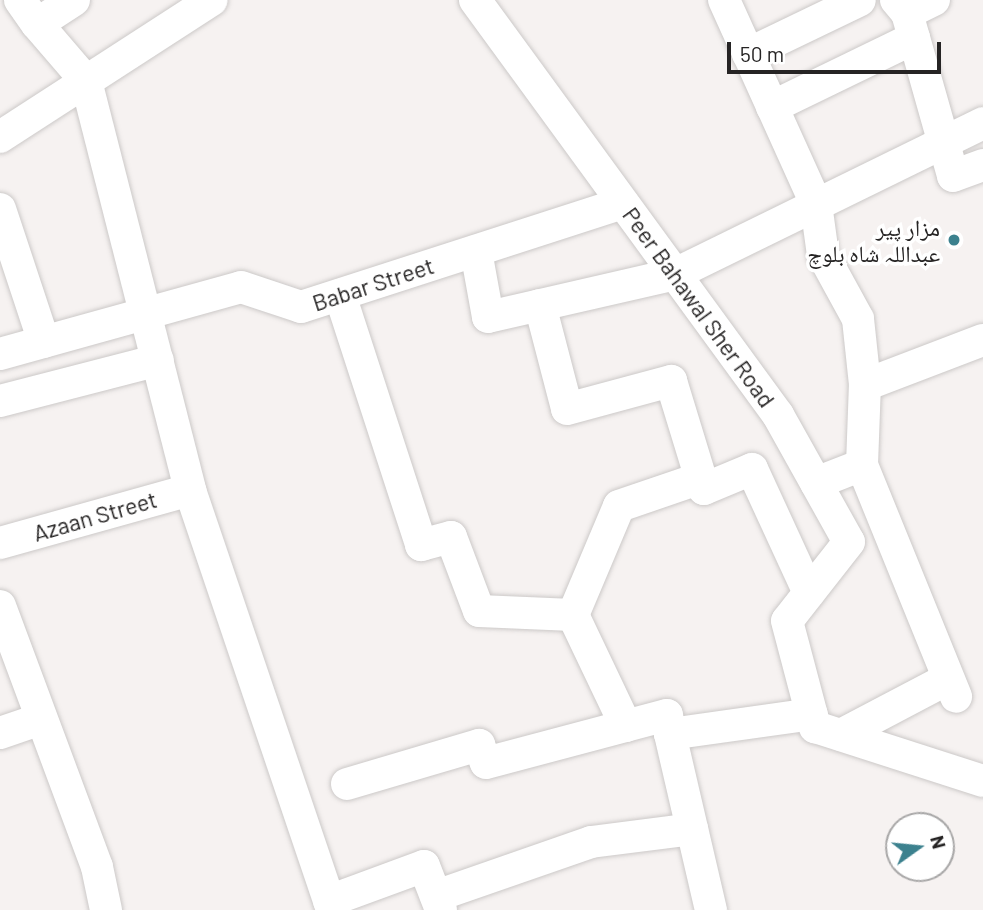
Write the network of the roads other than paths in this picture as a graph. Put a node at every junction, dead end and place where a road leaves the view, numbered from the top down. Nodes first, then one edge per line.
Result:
1 (74, 0) edge
2 (212, 0) edge
3 (474, 0) edge
4 (724, 0) edge
5 (860, 0) edge
6 (29, 12) edge
7 (913, 13) edge
8 (748, 54) junction
9 (86, 81) junction
10 (772, 107) junction
11 (983, 123) edge
12 (0, 137) edge
13 (943, 141) junction
14 (983, 165) edge
15 (623, 203) junction
16 (816, 204) junction
17 (0, 209) edge
18 (476, 251) junction
19 (675, 274) junction
20 (340, 295) junction
21 (540, 305) junction
22 (146, 313) junction
23 (983, 340) edge
24 (44, 342) junction
25 (0, 354) edge
26 (158, 360) junction
27 (865, 386) junction
28 (0, 401) edge
29 (862, 465) junction
30 (701, 478) junction
31 (816, 483) junction
32 (190, 489) junction
33 (0, 543) edge
34 (809, 593) junction
35 (1, 611) edge
36 (573, 615) junction
37 (812, 714) junction
38 (41, 719) junction
39 (626, 726) junction
40 (0, 733) edge
41 (670, 734) junction
42 (841, 735) junction
43 (983, 781) edge
44 (347, 784) dead end
45 (692, 829) junction
46 (438, 903) edge
47 (330, 905) edge
48 (106, 910) edge
49 (710, 910) edge

1 - 6 street
2 - 9 street
3 - 15 street, Peer Bahawal Sher Road
4 - 8 street
5 - 8 street
6 - 9 street
7 - 10 street
7 - 13 street
8 - 10 street
9 - 12 street
9 - 22 street
10 - 16 street
11 - 13 street
13 - 14 street
13 - 16 street
15 - 18 street, Babar Street
15 - 19 street, Peer Bahawal Sher Road
16 - 19 street
16 - 27 street
17 - 24 street
18 - 20 street, Babar Street
18 - 21 street
19 - 21 street
19 - 31 street, Peer Bahawal Sher Road
20 - 22 street, Babar Street
20 - 36 street
21 - 30 street
22 - 24 street, Babar Street
22 - 26 street
23 - 27 street
24 - 25 street, Babar Street
26 - 28 street
26 - 32 street
27 - 29 street
29 - 31 street
29 - 42 street
30 - 34 street
30 - 36 street
31 - 34 street, Peer Bahawal Sher Road
32 - 33 street, Azaan Street
32 - 47 street
34 - 37 street, Peer Bahawal Sher Road
35 - 38 street
36 - 39 street
37 - 41 street
37 - 42 street
38 - 40 street
38 - 48 street
39 - 41 street
39 - 44 street
41 - 45 street
42 - 43 street
45 - 46 street
45 - 49 street
46 - 47 street

